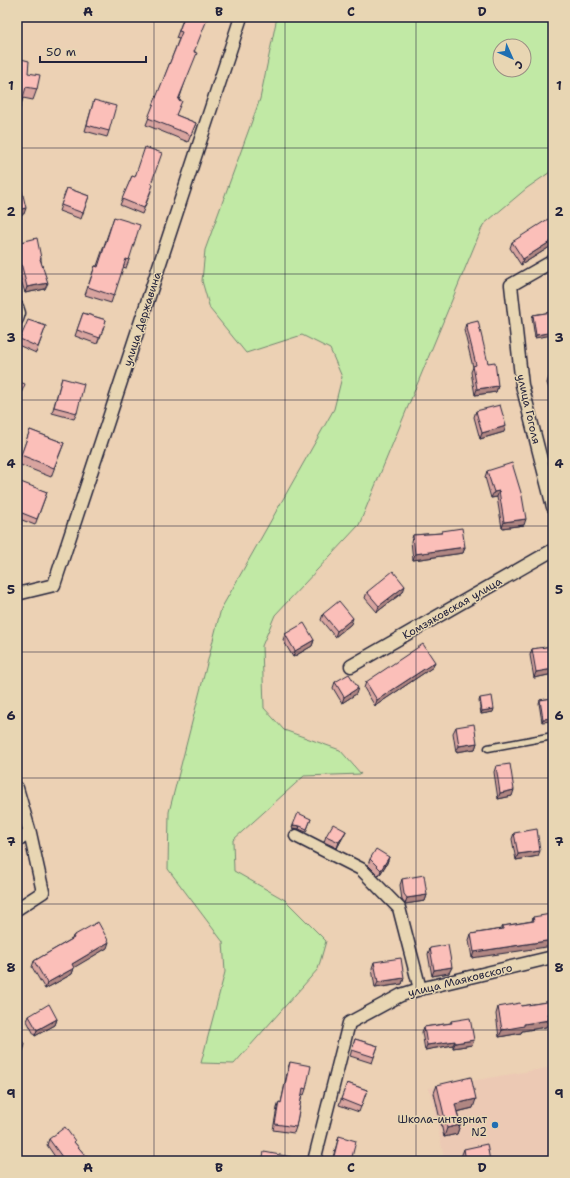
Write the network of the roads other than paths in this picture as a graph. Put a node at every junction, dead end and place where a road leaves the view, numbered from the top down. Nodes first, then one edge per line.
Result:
1 (241, 17) edge
2 (553, 261) edge
3 (17, 307) edge
4 (17, 319) edge
5 (553, 507) edge
6 (553, 550) edge
7 (17, 594) edge
8 (351, 666) dead end
9 (553, 736) edge
10 (488, 748) dead end
11 (17, 788) edge
12 (30, 833) junction
13 (296, 836) dead end
14 (17, 841) edge
15 (17, 908) edge
16 (553, 957) edge
17 (420, 989) junction
18 (314, 1161) edge

1 - 7 street, улица Державина
2 - 5 street, улица Гоголя
3 - 4 street
6 - 8 street, Комзяковская улица
9 - 10 lane
11 - 12 street
12 - 14 street
12 - 15 street
13 - 17 street
16 - 17 street, улица Маяковского
17 - 18 street, улица Маяковского

